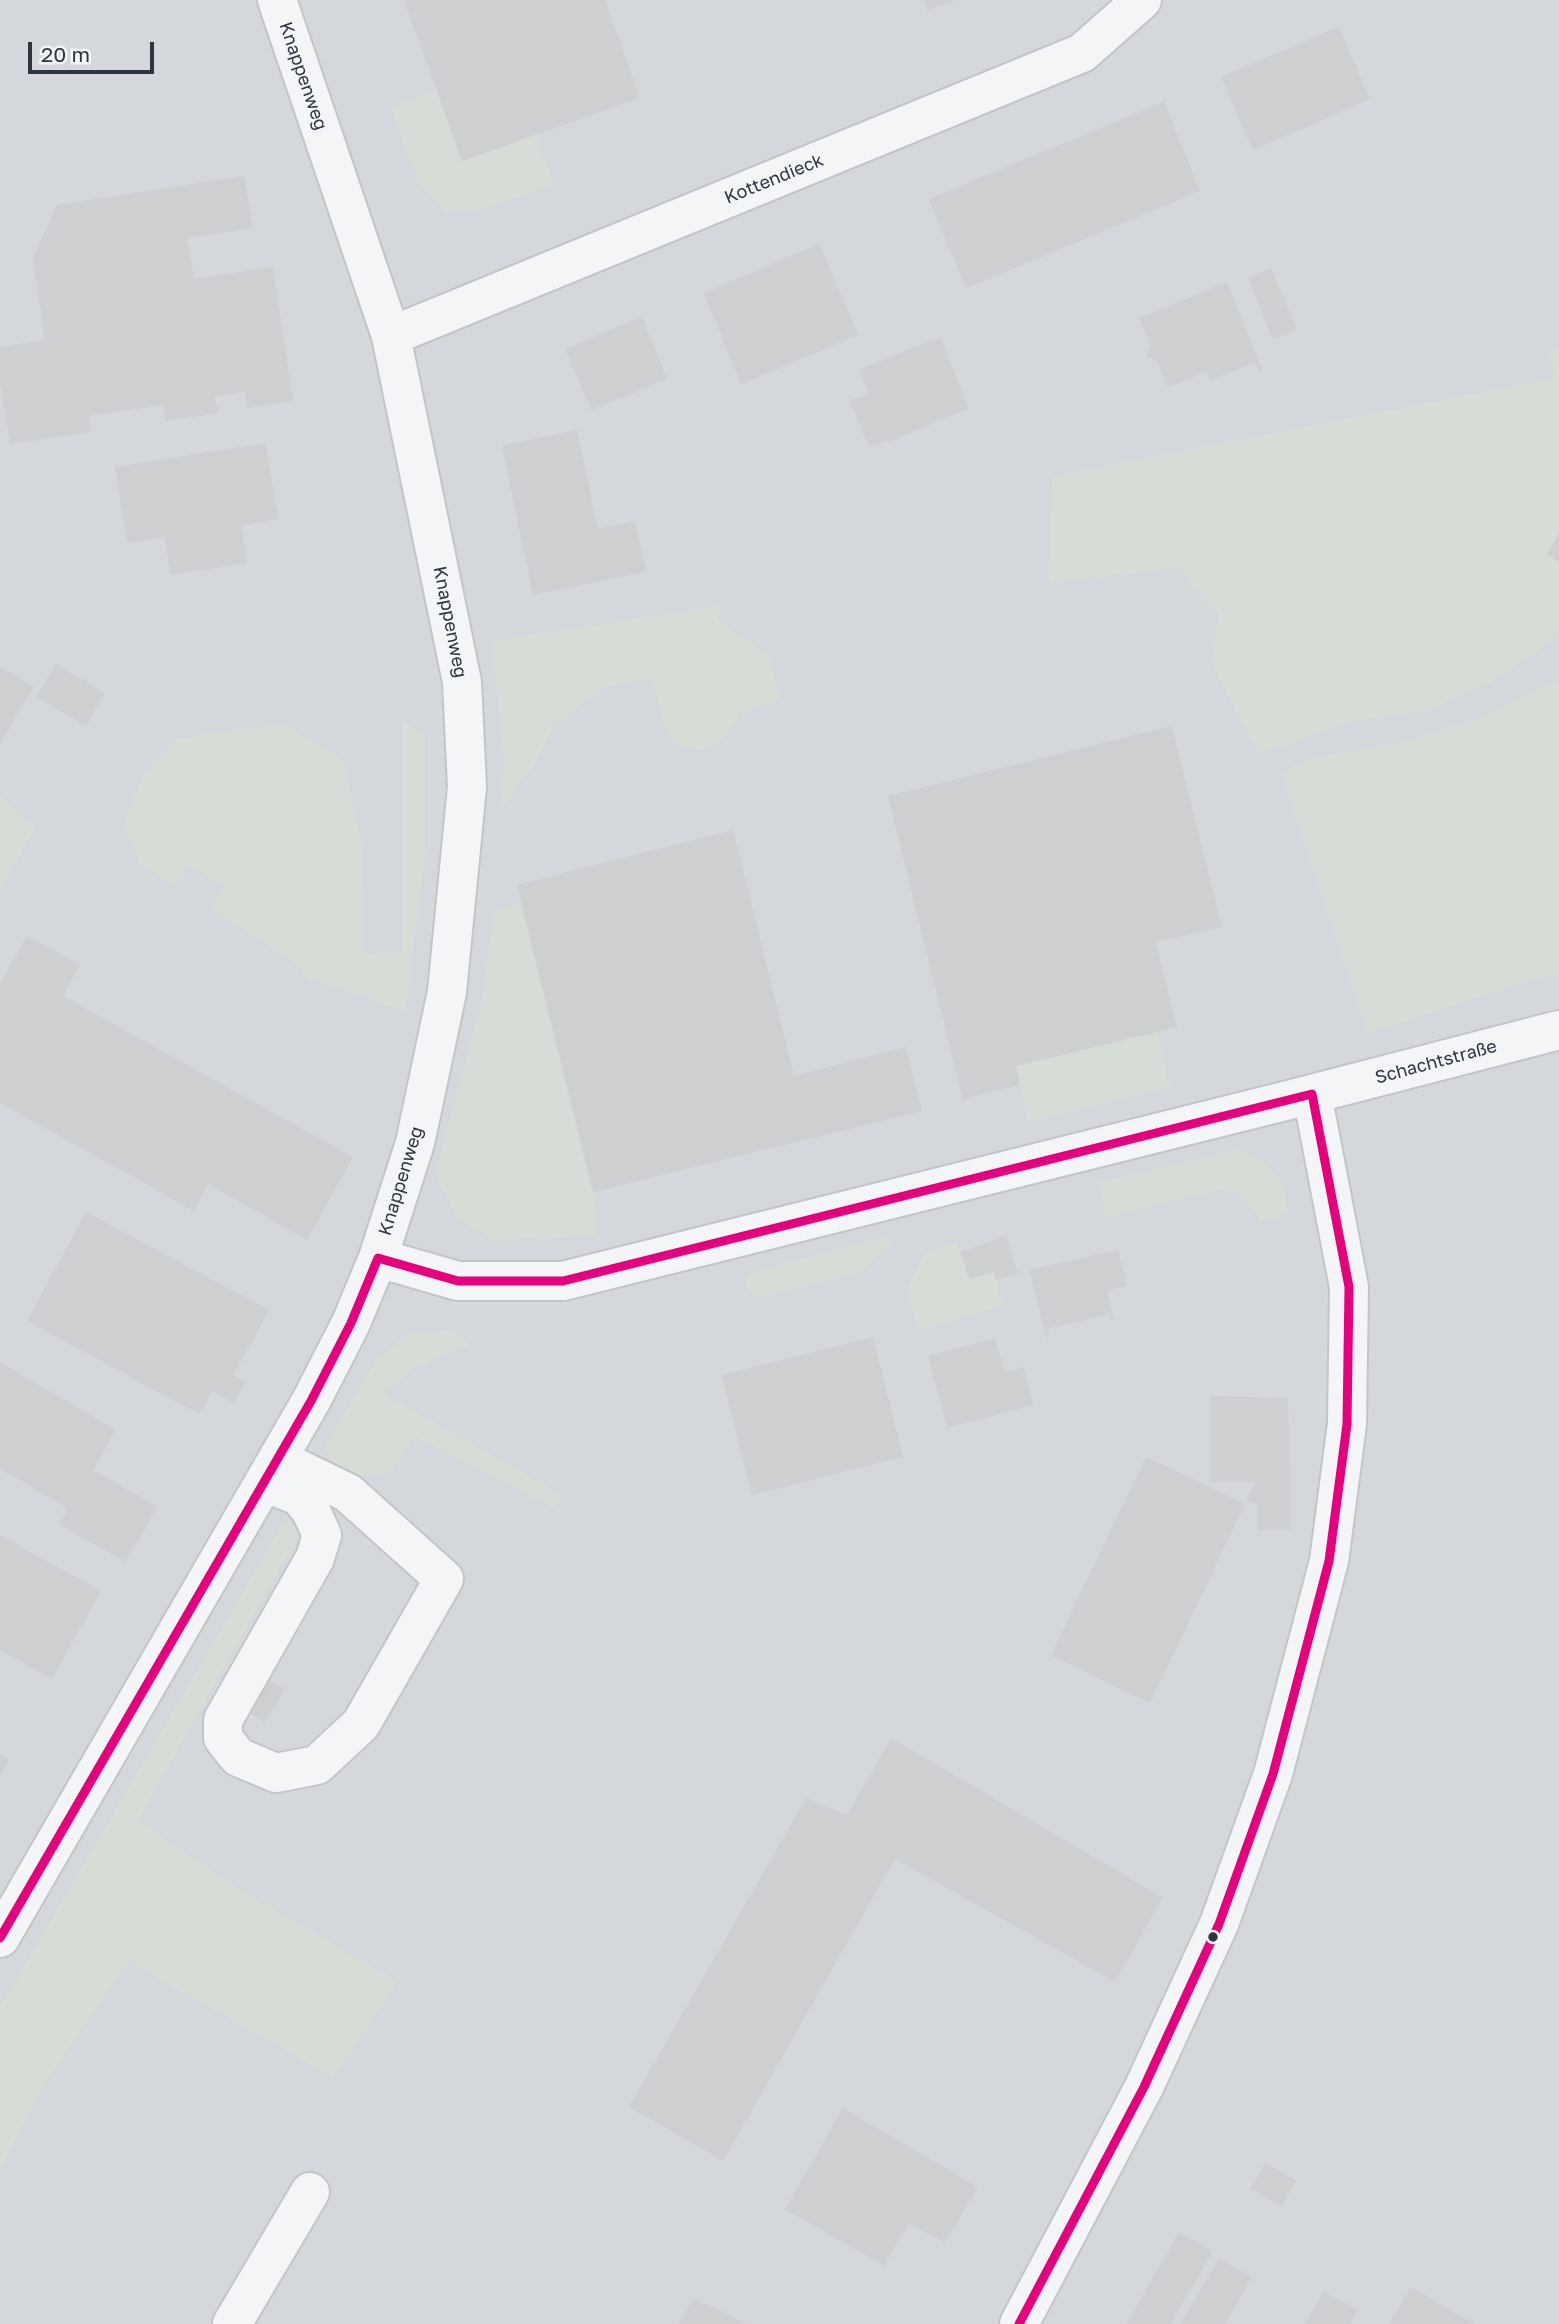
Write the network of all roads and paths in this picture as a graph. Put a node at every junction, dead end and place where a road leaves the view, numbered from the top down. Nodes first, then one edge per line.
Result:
1 (277, 0) edge
2 (1142, 0) edge
3 (391, 335) junction
4 (1559, 1030) edge
5 (1312, 1094) junction
6 (378, 1258) junction
7 (271, 1470) junction
8 (0, 1938) edge
9 (310, 2192) dead end
10 (232, 2324) edge
11 (1019, 2324) edge

1 - 3 street, Knappenweg
2 - 3 street, Kottendieck
3 - 6 street, Knappenweg
4 - 5 street, Schachtstraße
5 - 6 street, Schachtstraße
5 - 11 street
6 - 7 street, Knappenweg
7 - 7 street
7 - 8 street, Knappenweg
9 - 10 street

